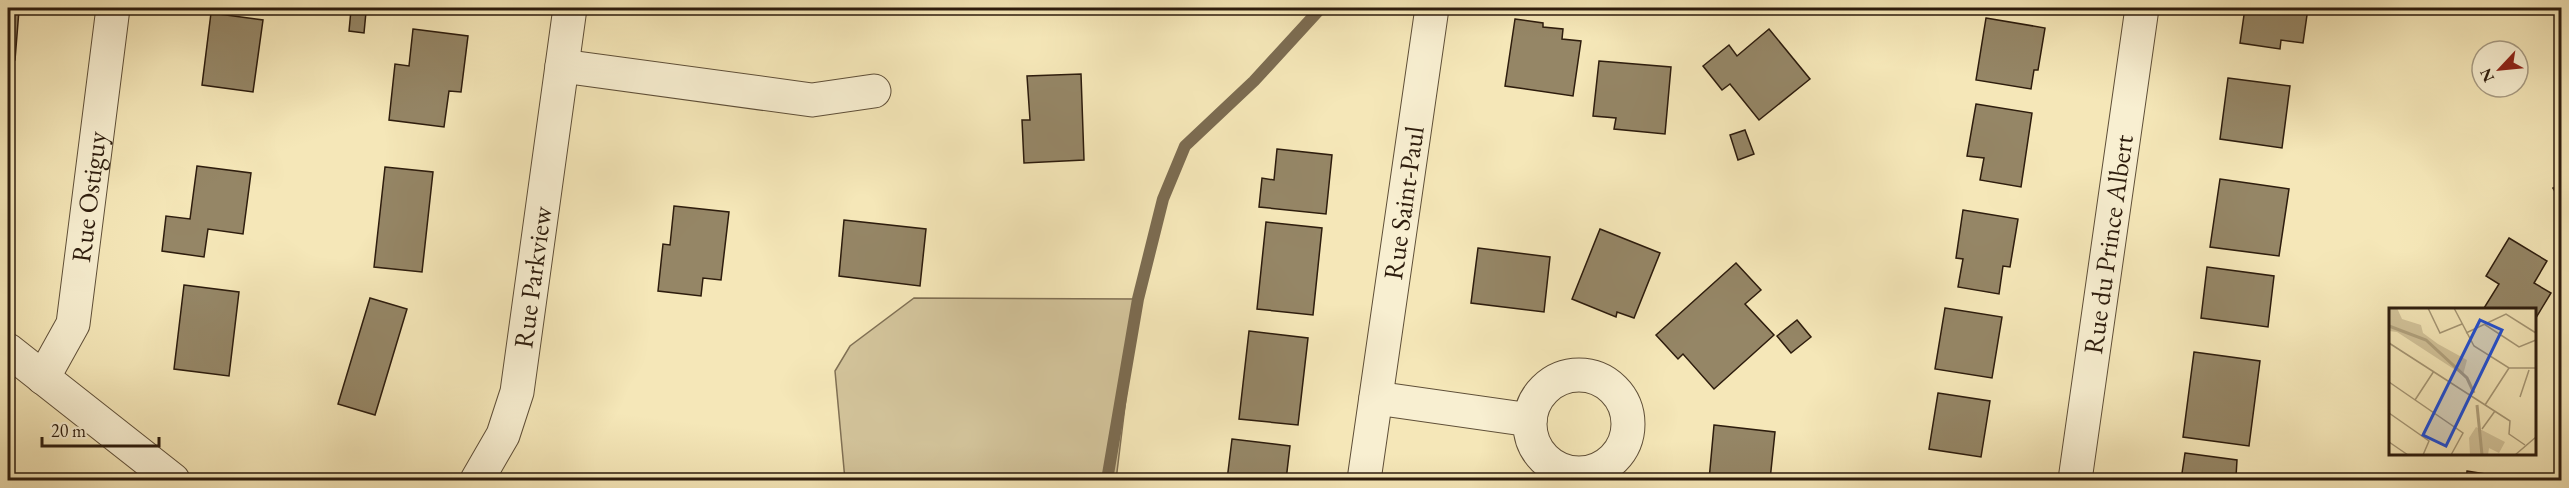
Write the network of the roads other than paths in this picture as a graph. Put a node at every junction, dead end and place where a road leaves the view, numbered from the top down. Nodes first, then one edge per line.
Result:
1 (113, 8) edge
2 (570, 8) edge
3 (1432, 8) edge
4 (2142, 8) edge
5 (562, 66) junction
6 (874, 91) dead end
7 (8, 350) edge
8 (43, 378) junction
9 (1376, 398) junction
10 (1530, 420) dead end
11 (173, 480) edge
12 (477, 480) edge
13 (1364, 480) edge
14 (2075, 480) edge

1 - 8 street, Rue Ostiguy
2 - 5 street, Rue Parkview
3 - 9 street, Rue Saint-Paul
4 - 14 street, Rue du Prince Albert
5 - 6 street
5 - 12 street, Rue Parkview
7 - 8 street
8 - 11 street
9 - 10 street
9 - 13 street, Rue Saint-Paul

